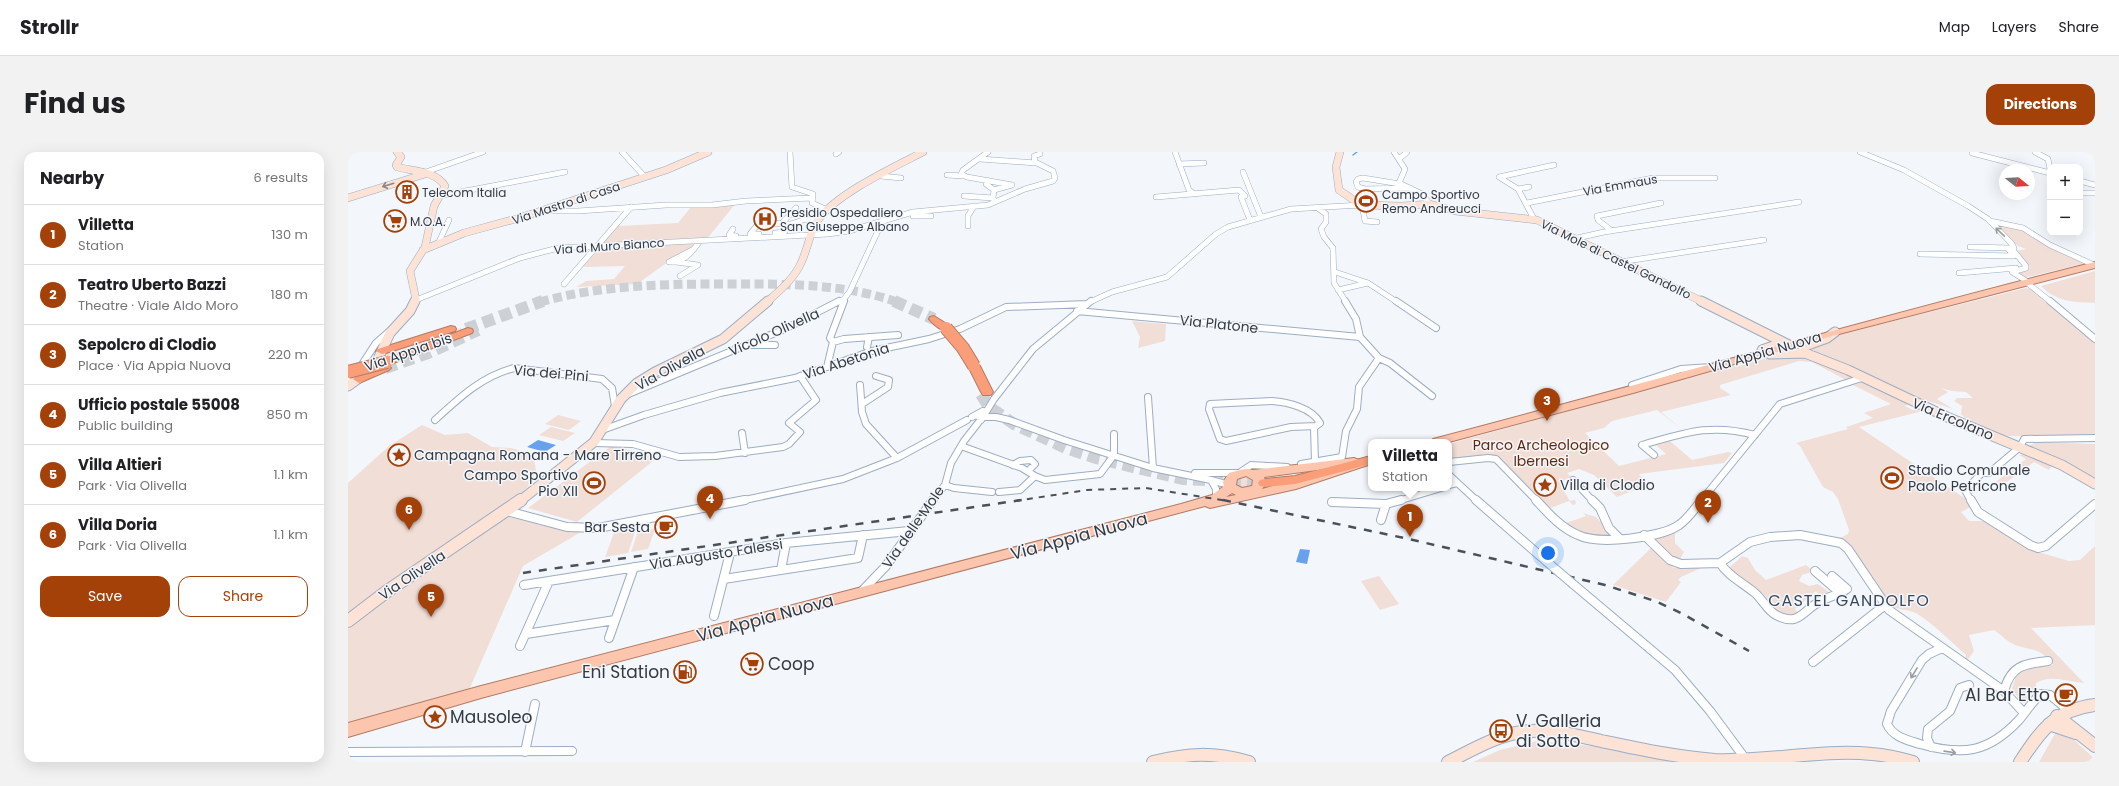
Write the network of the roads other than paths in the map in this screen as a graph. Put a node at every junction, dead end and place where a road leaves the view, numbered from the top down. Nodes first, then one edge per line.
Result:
1 (397, 152) edge
2 (483, 152) edge
3 (622, 152) edge
4 (708, 152) edge
5 (790, 152) edge
6 (923, 152) edge
7 (988, 152) edge
8 (1175, 152) edge
9 (1340, 152) edge
10 (1394, 152) edge
11 (1407, 152) edge
12 (1860, 152) edge
13 (2035, 152) edge
14 (1972, 153) dead end
15 (1040, 154) dead end
16 (980, 159) junction
17 (1399, 159) junction
18 (1036, 163) junction
19 (1204, 163) dead end
20 (1179, 164) junction
21 (2015, 164) edge
22 (2049, 164) edge
23 (1554, 165) dead end
24 (1995, 165) dead end
25 (1999, 165) edge
26 (2047, 168) edge
27 (2035, 169) edge
28 (2035, 169) edge
29 (565, 172) dead end
30 (1243, 172) dead end
31 (2047, 172) edge
32 (424, 173) junction
33 (947, 175) dead end
34 (881, 176) junction
35 (963, 176) junction
36 (646, 177) junction
37 (901, 178) dead end
38 (1715, 178) dead end
39 (987, 180) junction
40 (2083, 182) edge
41 (1400, 184) junction
42 (2095, 185) edge
43 (1529, 187) dead end
44 (1410, 188) junction
45 (1518, 189) junction
46 (994, 190) junction
47 (441, 192) junction
48 (1193, 193) junction
49 (2083, 193) edge
50 (2095, 193) edge
51 (964, 196) dead end
52 (1156, 197) dead end
53 (348, 198) edge
54 (811, 198) junction
55 (994, 200) junction
56 (1799, 202) dead end
57 (1527, 203) junction
58 (1662, 203) dead end
59 (1430, 204) junction
60 (1360, 205) junction
61 (974, 206) junction
62 (631, 207) junction
63 (796, 208) dead end
64 (1317, 208) junction
65 (828, 210) junction
66 (541, 211) junction
67 (898, 216) junction
68 (931, 216) dead end
69 (1261, 217) junction
70 (818, 219) junction
71 (1534, 219) junction
72 (449, 220) dead end
73 (883, 220) junction
74 (1250, 220) junction
75 (1990, 221) junction
76 (1377, 222) dead end
77 (782, 224) junction
78 (791, 224) junction
79 (968, 226) dead end
80 (733, 229) dead end
81 (1612, 231) junction
82 (750, 234) junction
83 (811, 235) junction
84 (1573, 239) junction
85 (1764, 240) dead end
86 (700, 241) junction
87 (438, 244) junction
88 (596, 245) junction
89 (1970, 247) dead end
90 (2012, 249) junction
91 (423, 250) junction
92 (1920, 254) dead end
93 (1620, 262) junction
94 (2094, 265) edge
95 (2026, 266) junction
96 (1335, 272) junction
97 (1959, 273) dead end
98 (680, 276) dead end
99 (2027, 282) junction
100 (1368, 283) junction
101 (564, 284) dead end
102 (1338, 290) junction
103 (844, 299) junction
104 (416, 300) junction
105 (1087, 304) junction
106 (1077, 311) junction
107 (931, 320) tunnel mouth
108 (396, 326) junction
109 (1436, 328) dead end
110 (464, 329) tunnel mouth
111 (1835, 332) junction
112 (898, 335) dead end
113 (869, 337) junction
114 (1360, 338) junction
115 (2095, 339) edge
116 (833, 342) junction
117 (775, 345) dead end
118 (1789, 345) junction
119 (745, 346) junction
120 (867, 347) dead end
121 (1764, 352) junction
122 (1808, 354) junction
123 (1378, 358) junction
124 (384, 360) junction
125 (363, 363) dead end
126 (827, 367) junction
127 (1711, 367) junction
128 (372, 368) tunnel mouth
129 (351, 375) edge
130 (800, 376) junction
131 (876, 376) dead end
132 (1865, 378) junction
133 (860, 385) dead end
134 (1632, 385) dead end
135 (348, 386) edge
136 (984, 393) tunnel mouth
137 (1432, 396) dead end
138 (623, 397) junction
139 (1148, 397) dead end
140 (862, 404) junction
141 (990, 405) junction
142 (615, 406) junction
143 (1004, 419) junction
144 (435, 420) dead end
145 (976, 421) junction
146 (1314, 427) junction
147 (605, 429) junction
148 (742, 433) dead end
149 (1114, 434) dead end
150 (1755, 435) junction
151 (2095, 438) edge
152 (1448, 439) edge
153 (594, 443) junction
154 (961, 446) junction
155 (2020, 448) junction
156 (745, 453) junction
157 (1114, 455) junction
158 (1654, 455) dead end
159 (897, 458) junction
160 (1368, 460) edge
161 (1368, 460) edge
162 (1368, 461) edge
163 (1452, 462) edge
164 (1013, 465) junction
165 (1154, 468) junction
166 (1318, 468) junction
167 (1028, 471) junction
168 (1171, 471) junction
169 (1035, 476) junction
170 (1251, 478) junction
171 (1452, 478) edge
172 (1211, 480) junction
173 (1573, 480) dead end
174 (1457, 483) junction
175 (1452, 484) edge
176 (2095, 484) edge
177 (945, 485) junction
178 (1301, 485) junction
179 (1230, 486) junction
180 (1431, 491) edge
181 (1216, 498) junction
182 (1237, 499) junction
183 (1332, 502) dead end
184 (1386, 504) junction
185 (2095, 504) edge
186 (1184, 508) junction
187 (507, 511) junction
188 (1381, 520) dead end
189 (909, 531) junction
190 (863, 535) junction
191 (1644, 535) junction
192 (1620, 540) junction
193 (786, 543) junction
194 (730, 552) junction
195 (1720, 563) junction
196 (634, 568) junction
197 (780, 570) junction
198 (1815, 571) dead end
199 (1832, 576) dead end
200 (724, 579) junction
201 (549, 580) junction
202 (524, 585) dead end
203 (1839, 592) junction
204 (858, 593) junction
205 (1885, 605) junction
206 (714, 616) dead end
207 (615, 620) junction
208 (348, 621) edge
209 (526, 634) junction
210 (609, 638) dead end
211 (520, 646) dead end
212 (1942, 648) junction
213 (2048, 661) dead end
214 (1813, 662) dead end
215 (1968, 685) dead end
216 (2004, 691) junction
217 (535, 704) dead end
218 (2095, 705) edge
219 (2024, 713) junction
220 (2058, 717) junction
221 (348, 730) edge
222 (2090, 741) edge
223 (1931, 747) junction
224 (572, 751) dead end
225 (348, 752) edge
226 (525, 752) junction
227 (1153, 762) edge
228 (1249, 762) edge
229 (1448, 762) edge
230 (1747, 762) edge
231 (1913, 762) edge
232 (2020, 762) edge

1 - 32 street
2 - 32 street
3 - 36 street
4 - 36 street, Via Mastro di Casa
5 - 54 street
6 - 34 street, Via Olivella
7 - 16 street
8 - 20 street
9 - 60 street
10 - 17 street
11 - 17 street
12 - 75 street
13 - 22 street
14 - 21 street
15 - 18 street
16 - 18 street
16 - 35 street
17 - 41 street
18 - 55 street
19 - 20 street
20 - 48 street
23 - 45 street
24 - 25 street
26 - 27 street
28 - 31 street
29 - 47 street
30 - 69 street
32 - 47 street
32 -> 53 street
33 - 35 street
34 - 37 street
34 - 65 street, Via Olivella
35 - 39 street
36 - 66 street, Via Mastro di Casa
38 - 57 street, Via Emmaus
39 - 46 street
39 - 46 street
40 - 42 street
41 - 44 street
41 - 44 street
43 - 45 street
44 - 59 street
45 - 57 street
46 - 55 street
47 - 91 street
48 - 52 street
48 - 74 street
49 - 50 street
51 - 55 street
54 - 62 street
54 - 65 street
55 - 61 street
56 - 81 street
57 - 71 street
58 - 81 street
59 - 60 street, Via Mole di Castel Gandolfo
59 - 71 street, Via Mole di Castel Gandolfo
60 - 64 street, Via delle Mole
60 - 76 street
61 - 67 street
61 - 79 street
62 - 66 street
62 - 88 street
63 - 77 street
64 - 69 street, Via delle Mole
64 - 96 street
65 - 70 street, Via Olivella
66 - 87 street, Via Mastro di Casa
67 - 68 street
67 - 73 street, Via di Muro Bianco
69 - 74 street, Via delle Mole
70 - 78 street
70 - 83 street, Via Olivella
71 - 84 street, Via Mole di Castel Gandolfo
72 - 87 street
73 - 83 street, Via di Muro Bianco
73 - 103 street
74 - 105 street, Via delle Mole
90 -> 75 street
75 - 94 street
77 - 78 street
77 - 82 street
78 - 82 street
80 - 82 street
81 - 84 street
83 - 86 street, Via di Muro Bianco
83 - 138 street, Via Olivella
84 - 93 street, Via Mole di Castel Gandolfo
85 - 93 street
86 - 88 street, Via di Muro Bianco
86 - 98 street
87 - 91 street, Via Mastro di Casa
88 - 101 street
88 - 104 street, Via di Muro Bianco
89 - 90 street
90 - 92 street
90 - 95 street
91 - 104 street
93 - 118 street, Via Mole di Castel Gandolfo
94 - 99 main road, Via Appia Nuova
95 - 97 street
95 - 99 street
96 - 100 street
96 - 102 street
99 - 111 main road, Via Appia Nuova
99 - 115 street
100 - 102 street
100 - 109 street
102 - 114 street
103 - 116 street
103 - 119 street, Vicolo Olivella
104 - 108 street
105 - 106 street, Via delle Mole
105 - 126 street, Via Abetonia
106 - 114 street, Via Platone
106 - 141 street, Via delle Mole
107 - 136 highway
108 - 124 street
108 - 125 street
110 - 124 highway, Via Appia bis
111 - 118 main road, Via Appia Nuova
111 - 122 street
112 - 113 street
113 - 116 street
113 - 120 street
114 - 123 street
116 - 126 street
117 - 119 street
118 - 121 main road, Via Appia Nuova
119 - 138 street, Vicolo Olivella
121 - 122 street, Via Ercolano
121 - 127 main road, Via Appia Nuova
122 - 132 street, Via Ercolano
123 - 137 street
123 - 166 street
124 - 129 highway, Via Appia bis
126 - 130 street, Via Abetonia
127 - 134 street
127 - 152 main road, Via Appia Nuova
128 - 129 street
129 - 135 street
130 - 147 street, Via Abetonia
130 - 156 street
131 - 140 street
132 - 150 street
132 - 155 street, Via Ercolano
133 - 140 street
138 - 142 street, Via Olivella
139 - 165 street
140 - 159 street
141 - 145 street, Via delle Mole
141 - 145 street, Via delle Mole
142 - 144 street, Via dei Pini
142 - 147 street, Via Olivella
143 - 145 street
143 - 145 street
143 - 157 street
145 - 154 street, Via delle Mole
145 - 159 street
146 - 146 street
146 - 166 street
147 - 153 street, Via Olivella
148 - 156 street
149 - 157 street
150 - 158 street
150 - 191 street
151 - 155 street
153 - 156 street
153 - 187 street, Via Olivella
154 - 164 street
154 - 177 street, Via delle Mole
155 - 176 street, Via Ercolano
155 - 185 street
157 - 165 street
157 - 169 street
159 - 187 street
160 - 166 highway
161 - 170 main road
162 - 178 main road, Via Appia Nuova
163 - 192 street
164 - 167 street
164 - 167 street
165 - 168 street
166 - 170 street
166 - 170 highway
167 - 169 street
168 - 170 street
168 - 172 street
169 - 177 street
170 - 178 main road
170 - 179 main road
170 - 179 main road
170 - 182 main road
171 - 174 street
172 - 179 street
172 - 181 street
173 - 192 street
174 - 175 street
174 - 230 street, bridge
177 - 189 street, Via delle Mole
178 - 182 main road, Via Appia Nuova
179 - 181 main road, Via Appia Nuova
180 - 184 street
181 - 186 main road, Via Appia Nuova
182 - 186 main road, Via Appia Nuova
183 - 184 street
184 - 188 street
186 - 204 main road, Via Appia Nuova
187 - 208 street, Via Olivella
189 - 190 street, Via Augusto Falessi
189 - 204 street, Via delle Mole
190 - 193 street, Via Augusto Falessi
190 - 197 street
191 - 192 street
191 - 195 street
193 - 194 street, Via Augusto Falessi
193 - 197 street
194 - 196 street, Via Augusto Falessi
194 - 200 street
195 - 203 street
195 - 205 street
196 - 201 street, Via Augusto Falessi
196 - 207 street
197 - 200 street
198 - 203 street
199 - 203 street
200 - 206 street
201 - 202 street, Via Augusto Falessi
201 - 209 street
204 - 221 main road, Via Appia Nuova
205 - 212 street
205 - 214 street
207 - 209 street
207 - 210 street
209 - 211 street
212 - 216 street
212 -> 223 street
213 - 216 street
215 - 223 street
216 - 219 street
217 - 226 street
218 - 220 street
219 - 220 street
223 -> 219 street
220 - 222 street
220 - 222 street
220 - 232 street
224 - 226 street
225 - 226 street
227 - 228 street
229 - 230 street
230 - 231 street

